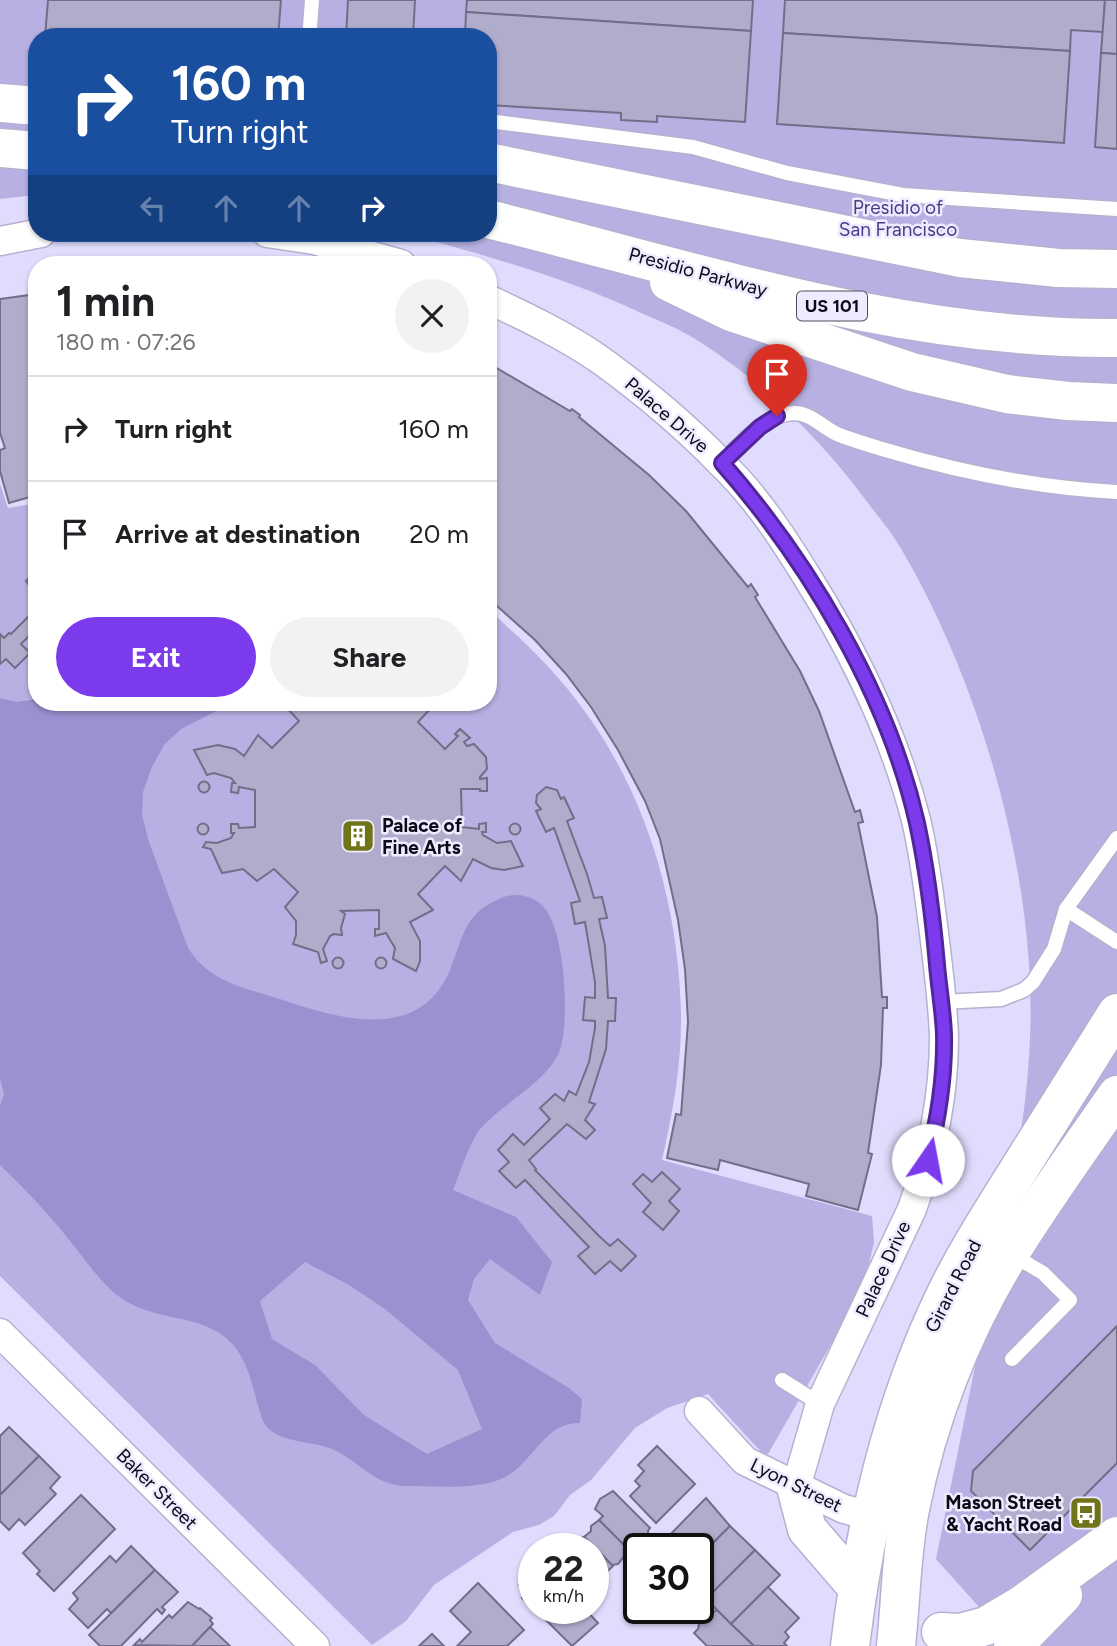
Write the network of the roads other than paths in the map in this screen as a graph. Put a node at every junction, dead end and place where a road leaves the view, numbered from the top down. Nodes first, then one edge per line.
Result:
1 (312, 0) edge
2 (310, 28) edge
3 (0, 103) edge
4 (28, 105) edge
5 (497, 122) edge
6 (0, 148) edge
7 (28, 150) edge
8 (497, 164) edge
9 (1117, 209) edge
10 (497, 221) edge
11 (28, 236) edge
12 (0, 241) edge
13 (321, 242) edge
14 (592, 244) junction
15 (372, 256) edge
16 (1117, 269) edge
17 (497, 304) edge
18 (1117, 338) edge
19 (1117, 403) edge
20 (722, 463) junction
21 (1117, 492) edge
22 (1117, 838) edge
23 (1066, 909) junction
24 (1117, 942) edge
25 (941, 1002) junction
26 (1117, 1013) edge
27 (1117, 1095) edge
28 (1010, 1253) junction
29 (0, 1333) edge
30 (1012, 1359) dead end
31 (782, 1380) dead end
32 (820, 1404) junction
33 (699, 1411) dead end
34 (796, 1487) junction
35 (872, 1516) junction
36 (1117, 1537) edge
37 (901, 1570) junction
38 (858, 1588) junction
39 (947, 1639) edge
40 (315, 1646) edge
41 (850, 1646) edge
42 (895, 1646) edge
43 (1013, 1646) edge

1 - 2 lane
3 - 4 main road
5 - 9 lane
6 - 7 main road
8 - 16 main road
10 - 14 main road, Presidio Parkway / US 101
11 - 12 street
13 - 15 street
14 - 18 main road, Presidio Parkway / US 101
14 - 19 main road
17 - 20 street, Palace Drive
20 - 21 lane
20 - 25 street, Palace Drive
22 - 23 lane
23 - 24 lane
23 - 25 lane
25 - 32 street, Palace Drive
26 - 35 main road, Girard Road
27 - 28 main road, Girard Road
28 - 30 lane
28 - 37 main road, Girard Road
29 - 40 street, Baker Street
31 - 32 lane
32 - 34 street, Palace Drive
33 - 34 street, Lyon Street
34 - 35 street, Lyon Street
34 - 38 main road
35 - 38 main road, Girard Road
36 - 39 main road
36 - 43 main road
37 - 39 main road
37 - 42 main road, Girard Road
38 - 41 main road, Girard Road

